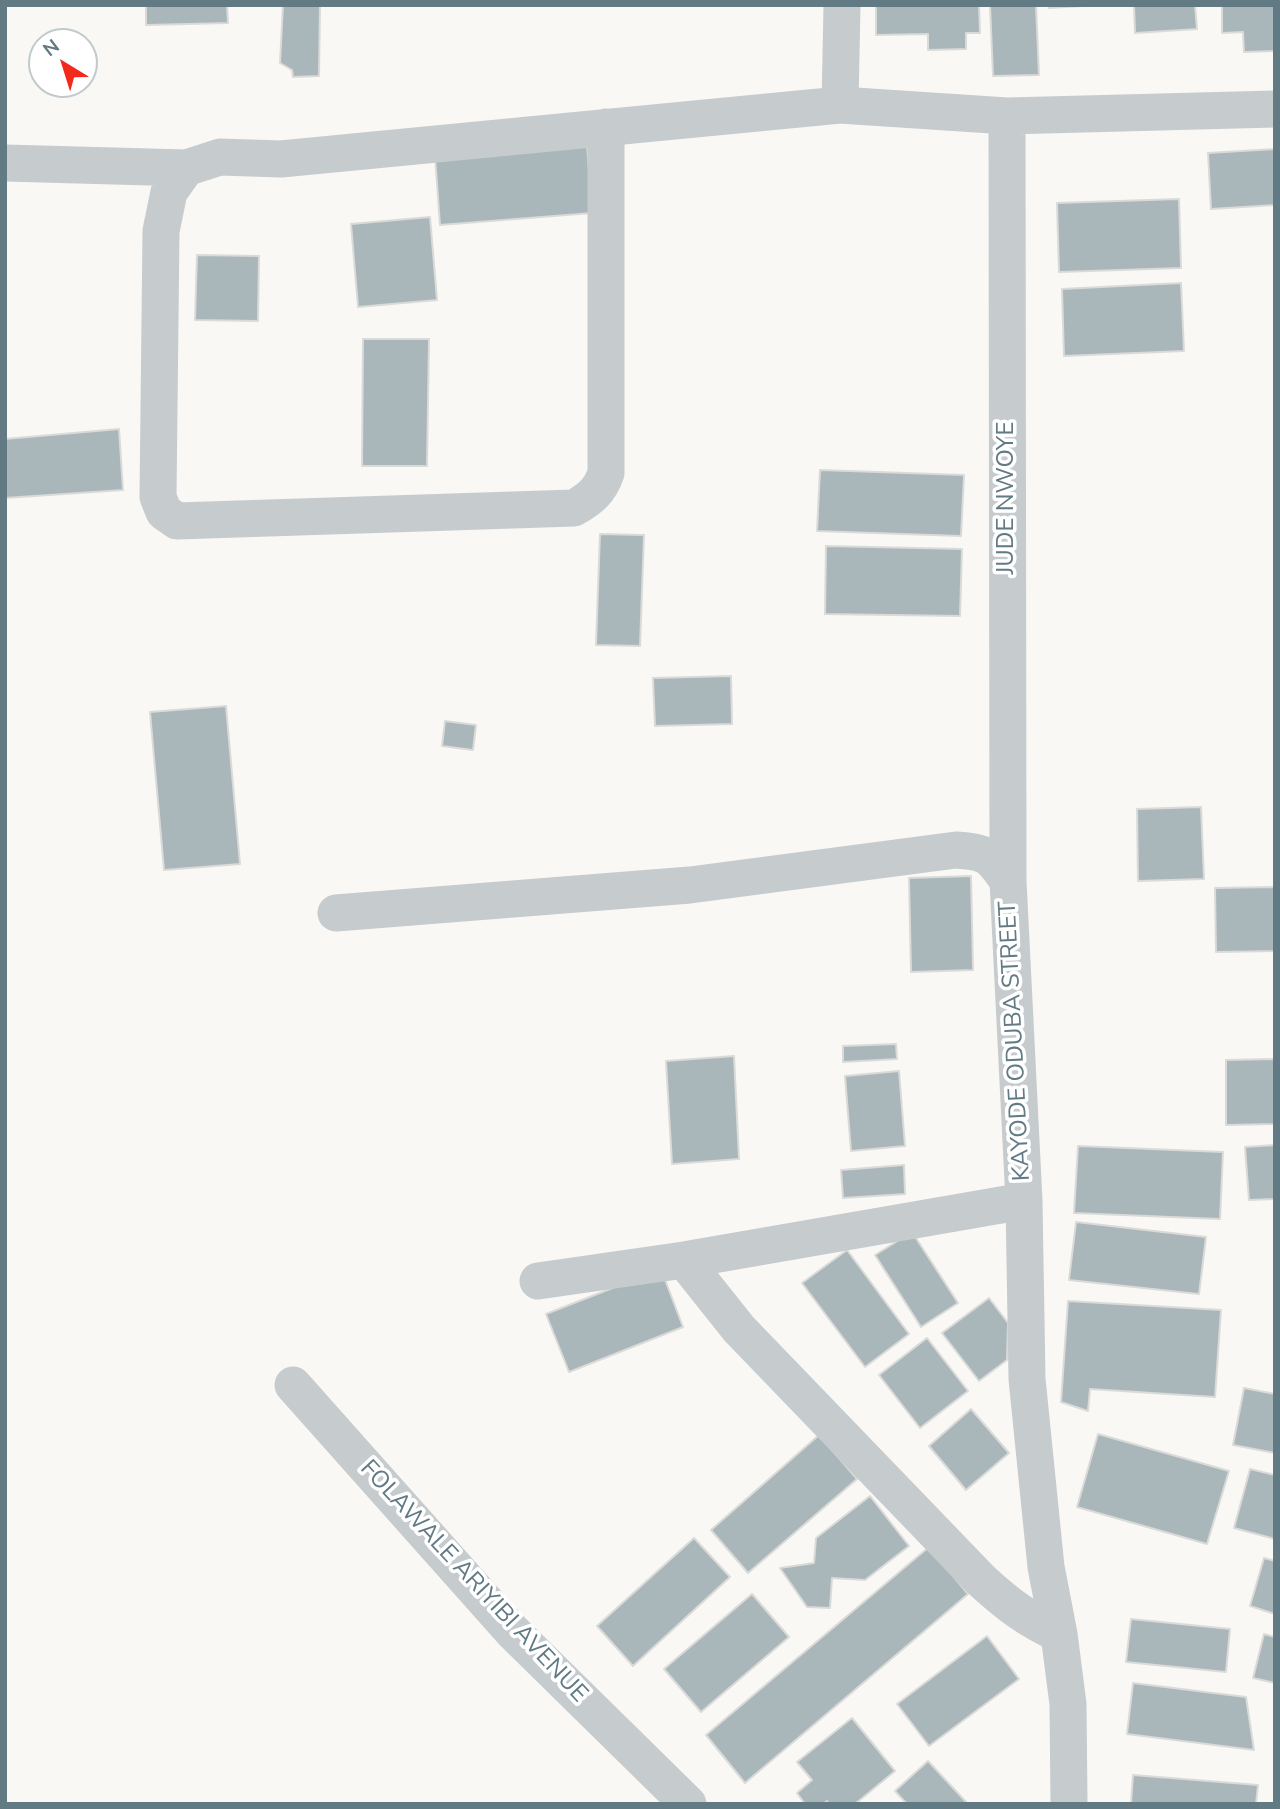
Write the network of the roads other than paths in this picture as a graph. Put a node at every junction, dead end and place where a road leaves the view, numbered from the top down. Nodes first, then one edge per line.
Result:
1 (842, 5) edge
2 (840, 105) junction
3 (1275, 109) edge
4 (1007, 116) junction
5 (606, 127) junction
6 (5, 163) edge
7 (186, 167) junction
8 (1008, 881) junction
9 (335, 914) dead end
10 (1024, 1201) junction
11 (684, 1260) junction
12 (538, 1282) dead end
13 (293, 1385) dead end
14 (1059, 1634) junction
15 (688, 1804) edge
16 (1069, 1804) edge

1 - 2 street
2 - 4 street
2 - 5 street
3 - 4 street
4 - 8 street, JUDE NWOYE
5 - 7 street
5 - 7 street
6 - 7 street
8 - 9 street, KAYODE ODUBA STREET
8 - 10 street, KAYODE ODUBA STREET
10 - 11 street
10 - 14 street, KAYODE ODUBA STREET
11 - 12 street
11 - 14 street
13 - 15 street, FOLAWALE ARIYIBI AVENUE
14 - 16 street, KAYODE ODUBA STREET

